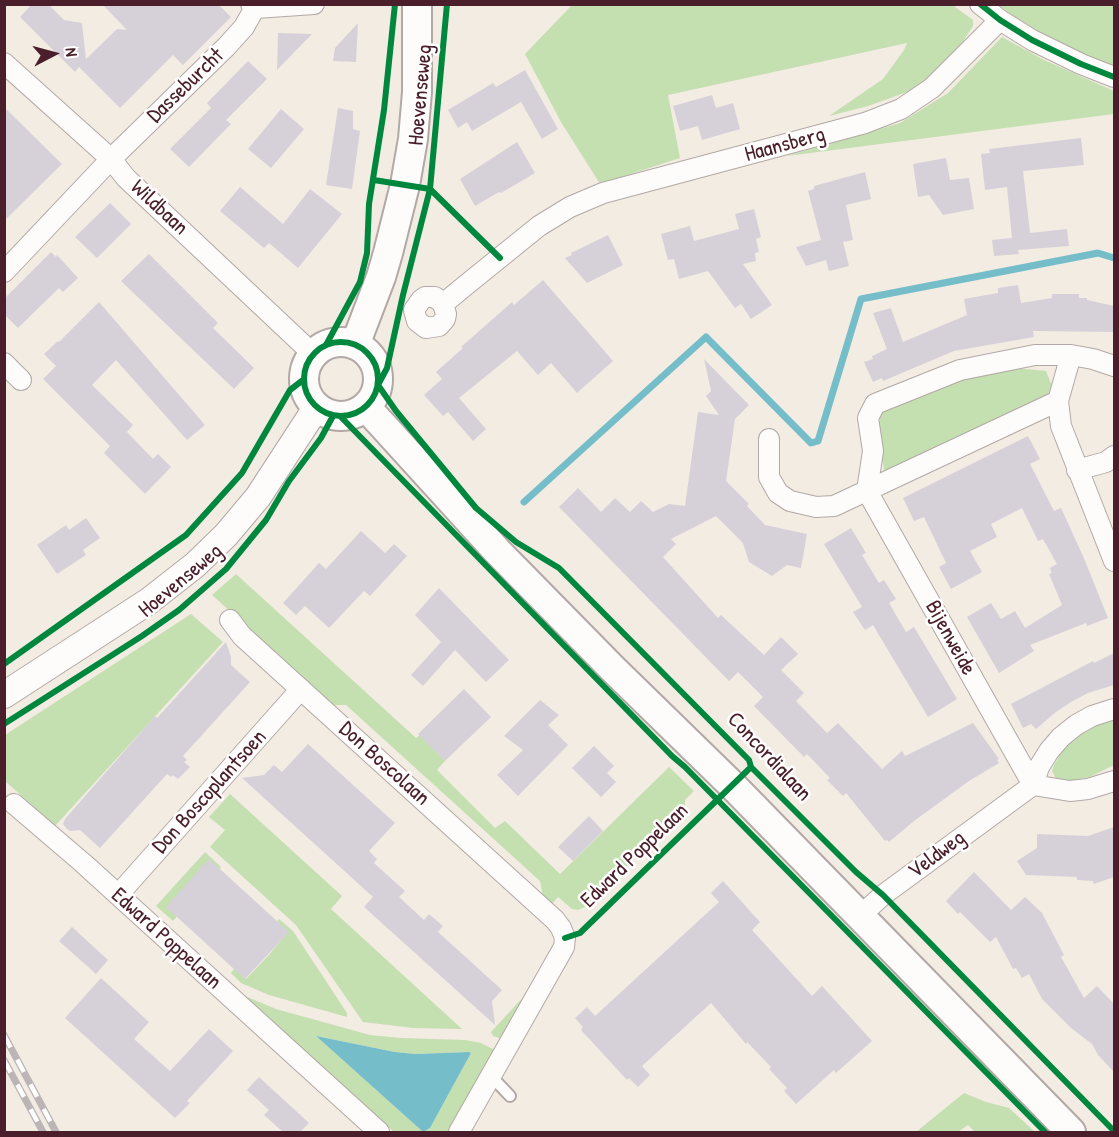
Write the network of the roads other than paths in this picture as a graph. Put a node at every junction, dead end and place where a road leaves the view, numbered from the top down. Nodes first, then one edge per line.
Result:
1 (314, 4) edge
2 (417, 4) edge
3 (980, 4) edge
4 (255, 6) edge
5 (1000, 20) junction
6 (4, 63) edge
7 (1114, 77) edge
8 (111, 159) junction
9 (4, 272) edge
10 (443, 304) dead end
11 (355, 345) junction
12 (313, 354) junction
13 (1071, 355) junction
14 (4, 363) edge
15 (1114, 366) edge
16 (21, 380) dead end
17 (1058, 401) junction
18 (366, 407) junction
19 (316, 408) junction
20 (769, 439) dead end
21 (1114, 456) edge
22 (1077, 470) junction
23 (867, 491) junction
24 (1114, 561) edge
25 (230, 620) dead end
26 (302, 689) junction
27 (4, 695) edge
28 (1114, 709) edge
29 (1114, 781) edge
30 (1033, 785) junction
31 (14, 804) dead end
32 (118, 895) junction
33 (859, 917) junction
34 (491, 1076) junction
35 (510, 1096) dead end
36 (464, 1125) edge
37 (380, 1132) edge
38 (481, 1132) edge
39 (1071, 1132) edge

1 - 4 street, Dasseburcht
2 - 11 main road, Hoevenseweg
3 - 5 street
4 - 8 street, Dasseburcht
5 - 7 street
5 - 10 street, Haansberg
6 - 8 street, Wildbaan
8 - 9 street, Dasseburcht
8 - 12 street, Wildbaan
11 - 12 main road
11 - 18 main road
12 - 19 main road
13 - 15 street
13 - 17 street
13 - 23 street
14 - 16 street
17 - 22 street
17 - 23 street
18 - 19 main road
18 - 33 main road, Concordialaan
19 - 27 street, Hoevenseweg
20 - 23 street
21 - 22 street
22 - 24 street
23 - 30 street, Bijenweide
25 - 26 street, Don Boscolaan
26 - 32 street, Don Boscoplantsoen
26 - 34 street, Don Boscolaan
28 - 30 street
29 - 30 street
30 - 33 street, Veldweg
31 - 32 street, Edward Poppelaan
32 - 37 street, Edward Poppelaan
33 - 39 main road, Concordialaan
34 - 35 lane
34 - 36 street
36 - 38 street

